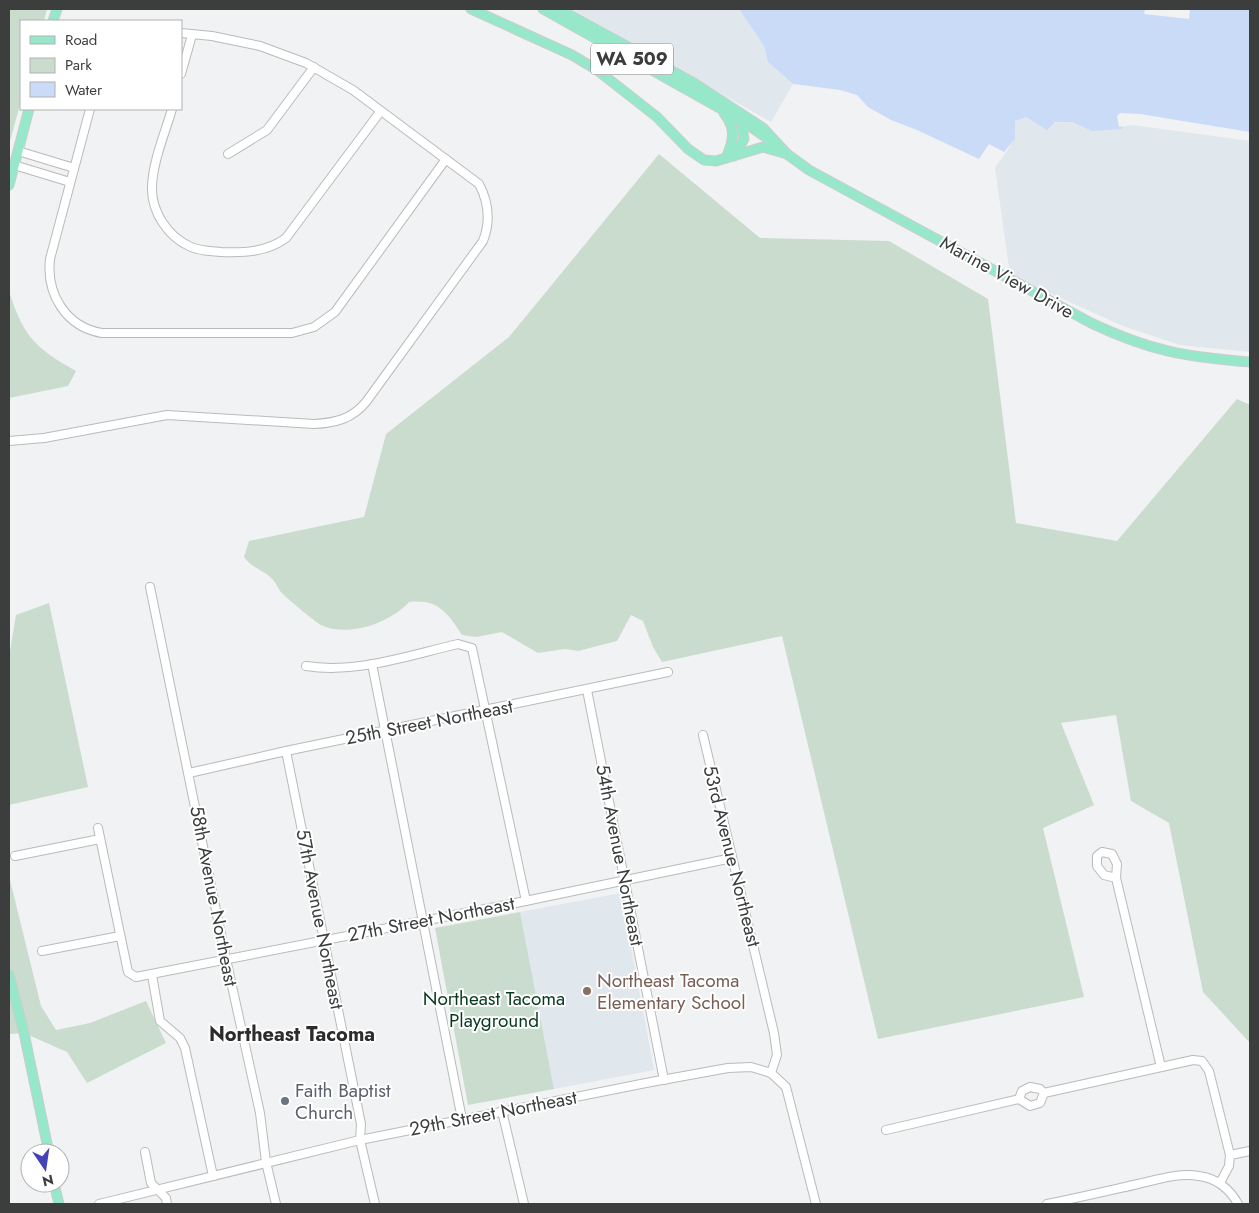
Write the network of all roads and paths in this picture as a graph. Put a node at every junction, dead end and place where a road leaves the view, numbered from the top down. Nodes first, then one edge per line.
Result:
1 (471, 9) edge
2 (543, 9) edge
3 (560, 9) edge
4 (182, 34) edge
5 (192, 35) junction
6 (314, 67) junction
7 (182, 70) edge
8 (721, 108) junction
9 (734, 109) junction
10 (29, 110) edge
11 (90, 110) edge
12 (172, 110) edge
13 (380, 112) junction
14 (741, 120) junction
15 (760, 135) junction
16 (744, 139) junction
17 (784, 150) junction
18 (18, 151) junction
19 (228, 154) dead end
20 (730, 154) junction
21 (446, 159) junction
22 (14, 165) junction
23 (74, 168) junction
24 (70, 182) junction
25 (9, 185) edge
26 (1250, 362) edge
27 (9, 441) edge
28 (150, 587) dead end
29 (372, 664) junction
30 (306, 666) dead end
31 (668, 672) dead end
32 (587, 690) junction
33 (487, 711) junction
34 (386, 732) junction
35 (703, 735) dead end
36 (286, 750) junction
37 (189, 773) junction
38 (98, 828) dead end
39 (100, 839) junction
40 (14, 856) dead end
41 (732, 858) junction
42 (1116, 878) dead end
43 (625, 879) junction
44 (526, 901) junction
45 (424, 920) junction
46 (120, 936) junction
47 (324, 940) junction
48 (42, 952) dead end
49 (226, 959) junction
50 (152, 975) junction
51 (9, 976) edge
52 (1161, 1067) junction
53 (772, 1073) junction
54 (664, 1080) junction
55 (1044, 1093) junction
56 (1019, 1099) junction
57 (502, 1111) junction
58 (462, 1118) junction
59 (886, 1130) dead end
60 (360, 1140) junction
61 (46, 1143) edge
62 (1250, 1151) edge
63 (145, 1152) dead end
64 (1230, 1155) junction
65 (266, 1162) junction
66 (213, 1176) junction
67 (1220, 1183) junction
68 (159, 1190) junction
69 (99, 1204) edge
70 (167, 1204) edge
71 (276, 1204) edge
72 (375, 1204) edge
73 (524, 1204) edge
74 (816, 1204) edge
75 (1047, 1204) edge
76 (1238, 1204) edge

1 - 20 main road
2 - 8 main road, Marine View Drive / WA 509
3 - 9 main road, Marine View Drive / WA 509
4 - 5 street
5 - 6 street
5 - 7 street
6 - 13 street
6 - 19 street
8 - 14 main road, Marine View Drive / WA 509
8 - 20 main road
9 - 14 main road
9 - 17 main road, Marine View Drive / WA 509
10 - 18 main road
11 - 23 street
12 - 13 street
13 - 21 street
14 - 15 main road, Marine View Drive / WA 509
14 - 16 main road
15 - 16 main road
15 - 17 main road, Marine View Drive / WA 509
16 - 20 main road
17 - 20 main road
17 - 26 main road, Marine View Drive / WA 509
18 - 22 main road
18 - 23 street
21 - 24 street
21 - 27 street
22 - 24 street
22 - 25 main road
23 - 24 street
28 - 37 street, 58th Avenue Northeast
29 - 30 street
29 - 33 street
29 - 34 street
31 - 32 street, 25th Street Northeast
32 - 33 street, 25th Street Northeast
32 - 43 street, 54th Avenue Northeast
33 - 34 street, 25th Street Northeast
33 - 44 street
34 - 36 street, 25th Street Northeast
34 - 45 street
35 - 41 street, 53rd Avenue Northeast
36 - 37 street, 25th Street Northeast
36 - 47 street, 57th Avenue Northeast
37 - 49 street, 58th Avenue Northeast
38 - 39 street
39 - 40 street
39 - 46 street
41 - 43 street, 27th Street Northeast
41 - 53 street, 53rd Avenue Northeast
42 - 52 street
43 - 44 street, 27th Street Northeast
43 - 54 street, 54th Avenue Northeast
44 - 45 street, 27th Street Northeast
45 - 47 street, 27th Street Northeast
45 - 58 street
46 - 48 street
46 - 50 street, 27th Street Northeast
47 - 49 street, 27th Street Northeast
47 - 60 street, 57th Avenue Northeast
49 - 50 street, 27th Street Northeast
49 - 65 street, 58th Avenue Northeast
50 - 66 street
51 - 61 main road
52 - 55 street
52 - 64 street
53 - 54 street, 29th Street Northeast
53 - 74 street
54 - 57 street, 29th Street Northeast
55 - 56 street
55 - 56 street
56 - 59 street
57 - 58 street, 29th Street Northeast
57 - 73 street
58 - 60 street, 29th Street Northeast
60 - 65 street, 29th Street Northeast
60 - 72 street, 57th Avenue Northeast
62 - 64 street
63 - 68 street
64 - 67 street
65 - 66 street, 29th Street Northeast
65 - 71 street, 58th Avenue Northeast
66 - 68 street, 29th Street Northeast
67 - 75 street
67 - 76 street
68 - 69 street, 29th Street Northeast
68 - 70 street

